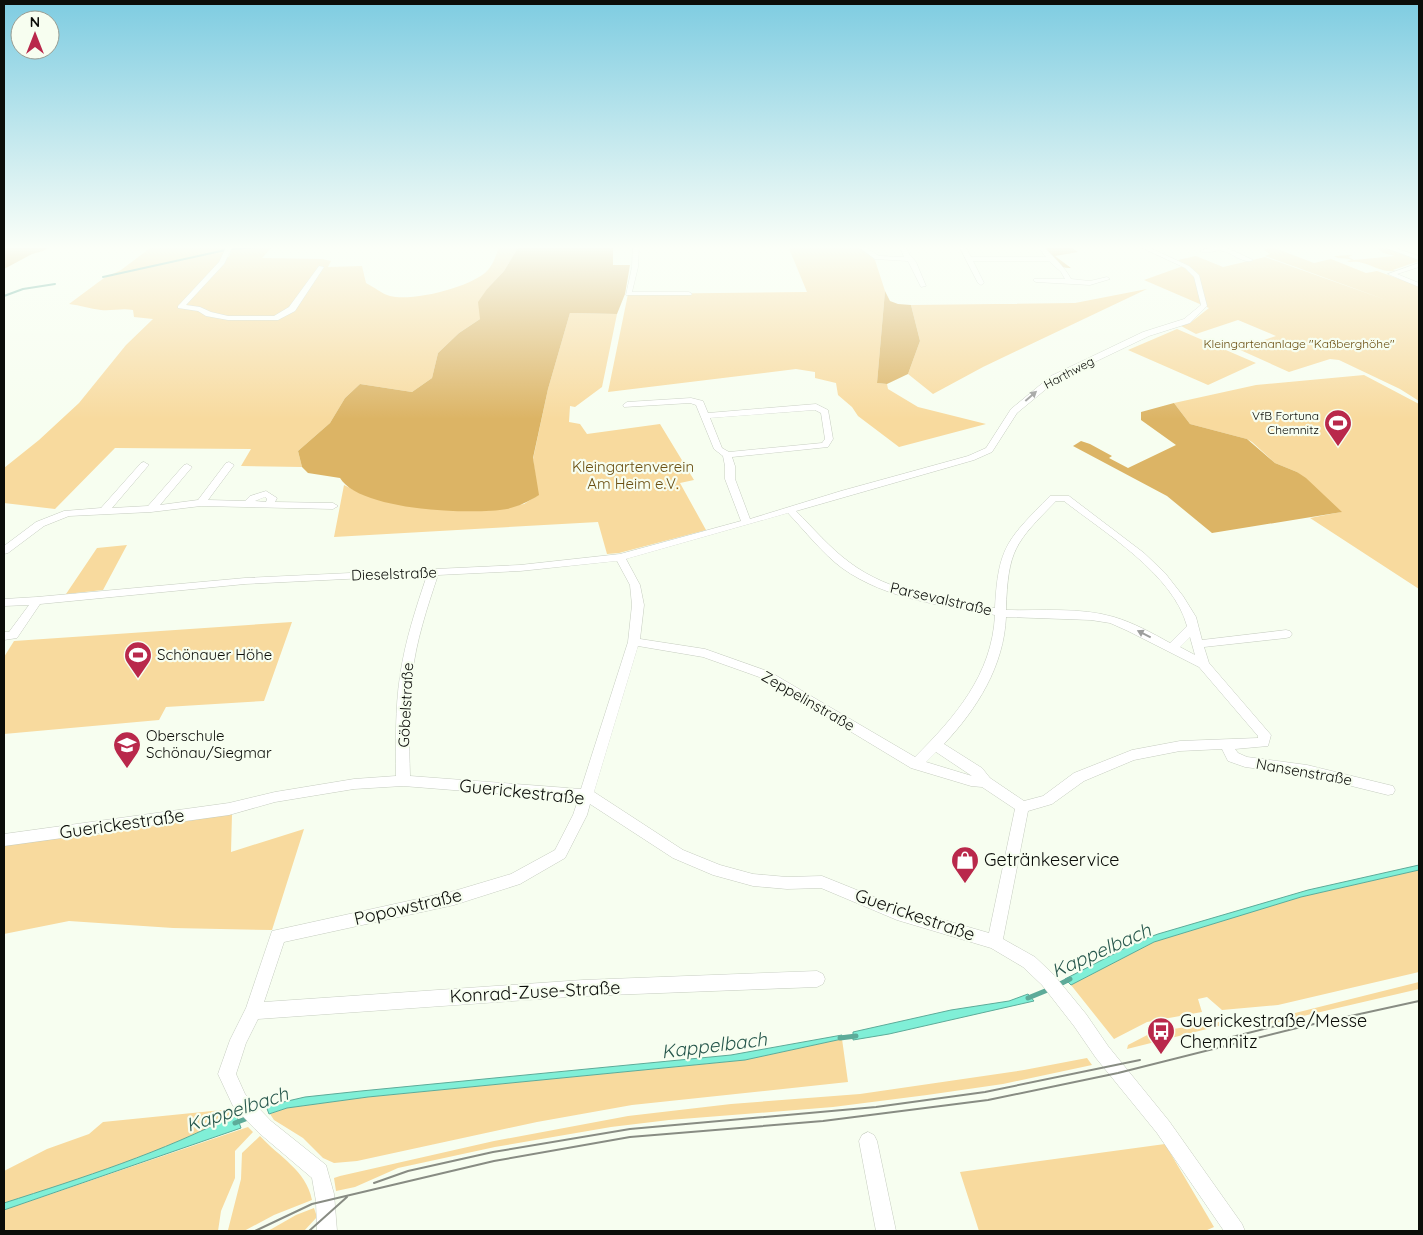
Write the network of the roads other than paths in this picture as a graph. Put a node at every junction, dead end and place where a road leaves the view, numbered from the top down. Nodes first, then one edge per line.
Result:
1 (183, 304) edge
2 (296, 304) edge
3 (1205, 304) edge
4 (627, 405) dead end
5 (706, 416) junction
6 (727, 455) junction
7 (144, 466) dead end
8 (229, 466) dead end
9 (187, 467) dead end
10 (201, 503) junction
11 (334, 506) dead end
12 (151, 508) junction
13 (790, 510) junction
14 (104, 511) junction
15 (747, 523) junction
16 (4, 551) edge
17 (620, 557) junction
18 (433, 573) junction
19 (37, 601) junction
20 (4, 602) edge
21 (1001, 613) junction
22 (1192, 628) junction
23 (1286, 634) dead end
24 (8, 636) edge
25 (634, 642) junction
26 (1198, 644) junction
27 (1172, 648) junction
28 (1203, 664) junction
29 (936, 745) junction
30 (1226, 745) junction
31 (916, 764) junction
32 (403, 781) junction
33 (985, 782) junction
34 (1388, 790) dead end
35 (587, 795) junction
36 (1022, 807) junction
37 (4, 840) edge
38 (995, 942) junction
39 (817, 979) dead end
40 (253, 1010) junction
41 (868, 1140) dead end
42 (327, 1231) edge
43 (886, 1231) edge
44 (1235, 1231) edge

1 - 2 street
13 -> 3 street, Harthweg
4 - 5 street
5 - 6 street
5 - 6 street
6 - 15 street
7 - 14 street
8 - 10 street
9 - 12 street
10 - 11 street
10 - 12 street
12 - 14 street
13 - 15 street, Harthweg
13 - 21 street, Parsevalstraße
14 - 16 street
15 - 17 street, Dieselstraße
17 - 18 street, Dieselstraße
17 - 25 street, Popowstraße
18 - 19 street, Dieselstraße
18 - 32 street, Göbelstraße
19 - 20 street, Dieselstraße
19 - 24 street
21 - 22 street
27 -> 21 street, Parsevalstraße
21 - 29 street
22 - 26 street
22 - 27 street
23 - 26 street
25 - 31 street, Zeppelinstraße
25 - 35 street, Popowstraße
26 - 28 street
27 - 28 street, Parsevalstraße
28 - 30 street, Nansenstraße
29 - 31 street
29 - 33 street, Zeppelinstraße
30 - 34 street, Nansenstraße
30 - 36 street, Nansenstraße
31 - 33 street, Zeppelinstraße
32 - 35 street, Guerickestraße
32 - 37 street, Guerickestraße
33 - 36 street, Zeppelinstraße
35 - 38 street, Guerickestraße
35 - 40 street, Popowstraße
36 - 38 street
38 - 44 street, Guerickestraße
39 - 40 street, Konrad-Zuse-Straße
40 - 42 street, Popowstraße
41 - 43 street

